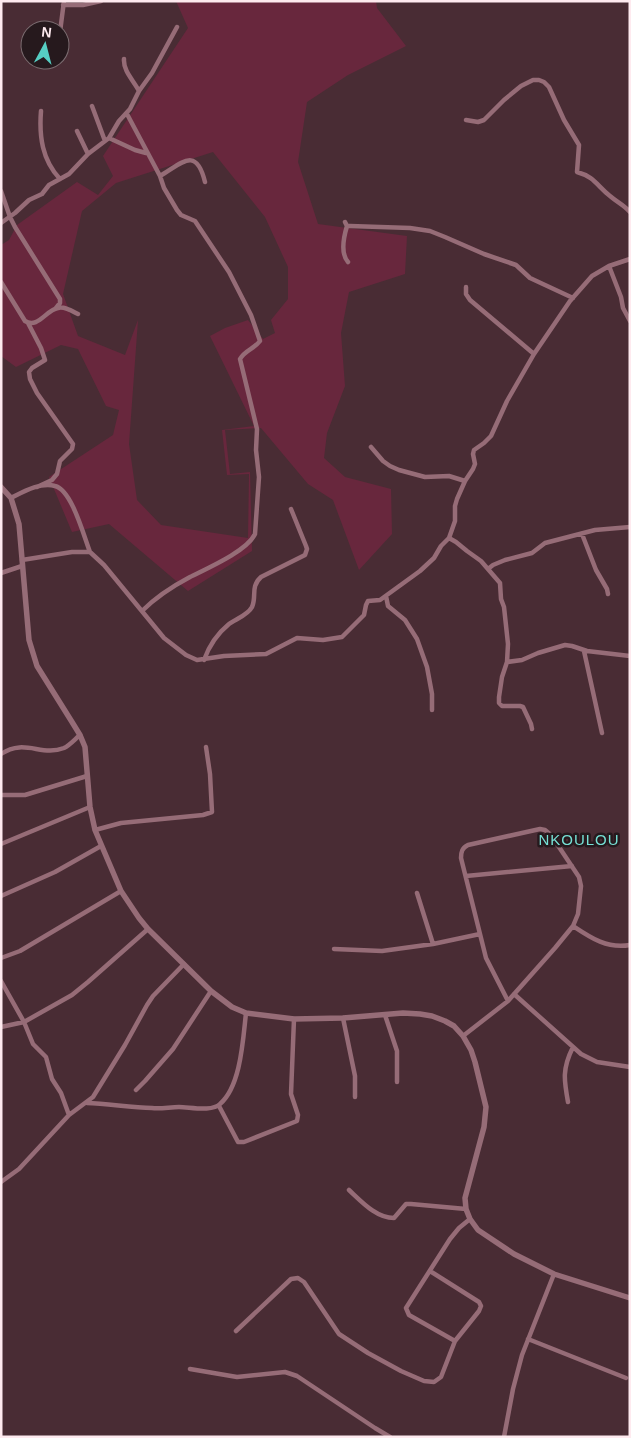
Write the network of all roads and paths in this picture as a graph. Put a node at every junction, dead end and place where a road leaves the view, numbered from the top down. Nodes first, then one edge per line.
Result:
1 (102, 1) edge
2 (63, 3) edge
3 (61, 20) edge
4 (178, 26) dead end
5 (124, 59) dead end
6 (139, 90) junction
7 (92, 106) dead end
8 (41, 111) dead end
9 (127, 114) junction
10 (466, 120) dead end
11 (77, 131) dead end
12 (107, 139) junction
13 (147, 153) junction
14 (88, 154) junction
15 (160, 176) junction
16 (60, 179) junction
17 (205, 182) dead end
18 (1, 191) edge
19 (630, 212) edge
20 (10, 217) junction
21 (1, 223) edge
22 (630, 259) edge
23 (348, 262) dead end
24 (609, 266) junction
25 (1, 282) edge
26 (466, 287) dead end
27 (573, 298) junction
28 (56, 308) junction
29 (78, 314) dead end
30 (630, 321) edge
31 (28, 323) junction
32 (534, 354) junction
33 (371, 446) dead end
34 (464, 481) junction
35 (1, 487) edge
36 (38, 487) junction
37 (11, 498) junction
38 (291, 509) dead end
39 (630, 527) edge
40 (582, 534) junction
41 (449, 538) junction
42 (90, 552) junction
43 (22, 563) junction
44 (488, 569) junction
45 (1, 573) edge
46 (608, 594) dead end
47 (386, 596) junction
48 (142, 611) junction
49 (584, 651) junction
50 (630, 656) edge
51 (204, 660) junction
52 (507, 662) junction
53 (432, 710) dead end
54 (532, 729) dead end
55 (602, 733) dead end
56 (80, 735) junction
57 (206, 747) dead end
58 (1, 754) edge
59 (87, 776) junction
60 (1, 795) edge
61 (90, 807) junction
62 (95, 830) junction
63 (1, 844) edge
64 (101, 846) junction
65 (572, 866) junction
66 (466, 876) junction
67 (121, 891) junction
68 (417, 893) dead end
69 (1, 896) edge
70 (573, 926) junction
71 (148, 929) junction
72 (480, 934) junction
73 (433, 944) junction
74 (630, 945) edge
75 (334, 949) dead end
76 (1, 958) edge
77 (184, 964) junction
78 (1, 981) edge
79 (212, 991) junction
80 (514, 994) junction
81 (508, 1001) junction
82 (246, 1013) junction
83 (385, 1015) junction
84 (294, 1018) junction
85 (343, 1018) junction
86 (24, 1022) junction
87 (1, 1027) edge
88 (463, 1036) junction
89 (573, 1047) junction
90 (630, 1067) edge
91 (397, 1082) dead end
92 (136, 1090) dead end
93 (355, 1097) dead end
94 (568, 1102) dead end
95 (87, 1103) junction
96 (219, 1106) junction
97 (69, 1115) junction
98 (1, 1182) edge
99 (349, 1190) dead end
100 (466, 1210) junction
101 (470, 1219) junction
102 (430, 1271) junction
103 (554, 1274) junction
104 (630, 1298) edge
105 (236, 1330) dead end
106 (528, 1339) junction
107 (455, 1342) junction
108 (190, 1369) dead end
109 (626, 1378) dead end
110 (390, 1437) edge
111 (504, 1437) edge

1 - 2 street
2 - 3 street
4 - 6 street
5 - 6 street
6 - 9 street
7 - 12 street
8 - 16 street
9 - 12 street
9 - 13 street
10 - 19 street
11 - 14 street
12 - 13 street
12 - 14 street
13 - 15 street
14 - 16 street
15 - 17 street
15 - 48 street
16 - 20 street
18 - 20 street
20 - 21 street
20 - 28 street
22 - 24 street
23 - 27 street
24 - 27 street
24 - 30 street
25 - 31 street
26 - 32 street
27 - 32 street
28 - 29 street
28 - 31 street
31 - 36 street
32 - 34 street
33 - 34 street
34 - 41 street
35 - 37 street
36 - 37 street
36 - 42 street
37 - 43 street
38 - 51 street
39 - 40 street
40 - 44 street
40 - 46 street
41 - 44 street
41 - 47 street
42 - 43 street
42 - 48 street
43 - 45 street
43 - 56 street
44 - 52 street
47 - 51 street
47 - 53 street
48 - 51 street
49 - 50 street
49 - 52 street
49 - 55 street
52 - 54 street
56 - 58 street
56 - 59 street
57 - 62 street
59 - 60 street
59 - 61 street
61 - 62 street
61 - 63 street
62 - 64 street
64 - 67 street
64 - 69 street
65 - 66 street
65 - 66 street
65 - 70 street
66 - 72 street
67 - 71 street
67 - 76 street
68 - 73 street
70 - 74 street
70 - 80 street
71 - 77 street
71 - 86 street
72 - 73 street
72 - 81 street
73 - 75 street
77 - 79 street
77 - 95 street
78 - 86 street
79 - 82 street
79 - 92 street
80 - 81 street
80 - 89 street
81 - 88 street
82 - 84 street
82 - 96 street
83 - 85 street
83 - 88 street
83 - 91 street
84 - 85 street
84 - 96 street
85 - 93 street
86 - 87 street
86 - 97 street
88 - 100 street
89 - 90 street
89 - 94 street
95 - 96 street
95 - 97 street
97 - 98 street
99 - 100 street
100 - 101 street
101 - 102 street
101 - 103 street
102 - 107 street
102 - 107 street
103 - 104 street
103 - 106 street
105 - 107 street
106 - 109 street
106 - 111 street
108 - 110 street

